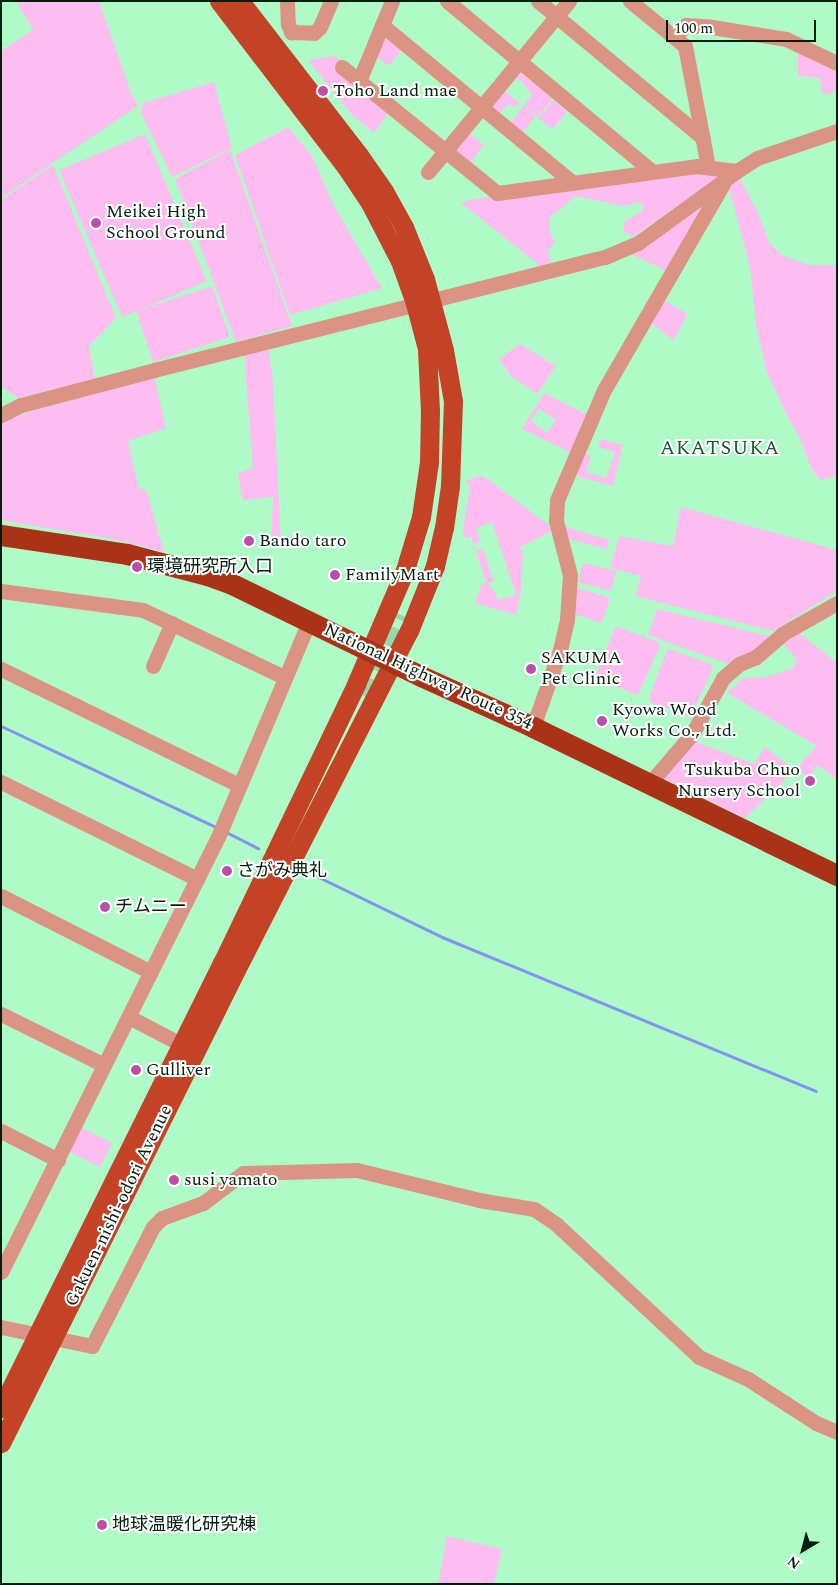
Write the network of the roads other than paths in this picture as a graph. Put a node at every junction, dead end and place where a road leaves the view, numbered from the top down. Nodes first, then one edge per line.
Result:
1 (219, 1) edge
2 (240, 1) edge
3 (287, 1) edge
4 (331, 1) edge
5 (392, 1) edge
6 (447, 1) edge
7 (538, 1) edge
8 (568, 1) edge
9 (630, 1) edge
10 (556, 16) junction
11 (382, 26) junction
12 (291, 32) junction
13 (674, 37) junction
14 (271, 56) junction
15 (519, 61) junction
16 (837, 63) edge
17 (342, 67) dead end
18 (359, 81) junction
19 (481, 106) junction
20 (837, 131) edge
21 (703, 138) junction
22 (445, 151) junction
23 (708, 167) junction
24 (652, 171) junction
25 (428, 172) dead end
26 (731, 174) junction
27 (573, 183) junction
28 (424, 302) junction
29 (435, 349) junction
30 (1, 415) edge
31 (1, 535) edge
32 (1, 591) edge
33 (837, 603) edge
34 (402, 615) tunnel mouth
35 (172, 623) junction
36 (305, 632) dead end
37 (371, 651) junction
38 (394, 663) junction
39 (153, 666) dead end
40 (1, 669) edge
41 (284, 677) junction
42 (364, 696) tunnel mouth
43 (534, 727) junction
44 (1, 782) edge
45 (649, 784) junction
46 (240, 785) junction
47 (837, 875) edge
48 (197, 879) junction
49 (1, 896) edge
50 (229, 966) junction
51 (151, 972) junction
52 (1, 1014) edge
53 (128, 1017) junction
54 (189, 1048) junction
55 (104, 1065) junction
56 (1, 1132) edge
57 (58, 1160) junction
58 (6, 1251) edge
59 (1, 1272) edge
60 (1, 1327) edge
61 (46, 1336) junction
62 (1, 1408) edge
63 (837, 1432) edge
64 (1, 1443) edge

1 - 14 main road, Gakuen-nishi-odori Avenue
2 - 14 main road, Gakuen-nishi-odori Avenue
3 - 12 street
4 - 12 street
5 - 11 street
6 - 15 street
7 - 10 street
8 - 10 street
9 - 13 street
10 - 15 street
10 - 21 street
11 - 18 street
11 - 19 street
12 - 14 street
13 - 16 street
13 - 21 street
14 - 28 main road, Gakuen-nishi-odori Avenue
15 - 19 street
15 - 24 street
17 - 18 street
18 - 22 street
19 - 22 street
19 - 27 street
20 - 26 street
21 - 23 street
22 - 25 street
22 - 27 street
23 - 24 street
23 - 26 street
24 - 27 street
26 - 28 street
26 - 43 street
28 - 29 main road, Gakuen-nishi-odori Avenue
28 - 30 street
29 - 34 main road, Gakuen-nishi-odori Avenue
29 - 37 main road, Gakuen-nishi-odori Avenue
29 - 38 main road, Gakuen-nishi-odori Avenue
31 - 37 highway, National Highway Route 354
32 - 35 street
33 - 45 street
35 - 39 street
35 - 41 street
36 - 41 street
37 - 38 highway, National Highway Route 354
37 - 50 main road, Gakuen-nishi-odori Avenue
38 - 43 highway, National Highway Route 354
38 - 50 main road, Gakuen-nishi-odori Avenue
40 - 46 street
41 - 46 street
42 - 50 main road, Gakuen-nishi-odori Avenue
43 - 45 highway, National Highway Route 354
44 - 48 street
45 - 47 highway, National Highway Route 354
46 - 48 street
48 - 51 street
49 - 51 street
50 - 54 main road, Gakuen-nishi-odori Avenue
51 - 53 street
52 - 55 street
53 - 54 street
53 - 55 street
54 - 61 main road, Gakuen-nishi-odori Avenue
55 - 57 street
56 - 57 street
57 - 58 street
58 - 59 street
60 - 61 street
61 - 62 main road, Gakuen-nishi-odori Avenue
61 - 63 street
61 - 64 main road, Gakuen-nishi-odori Avenue

